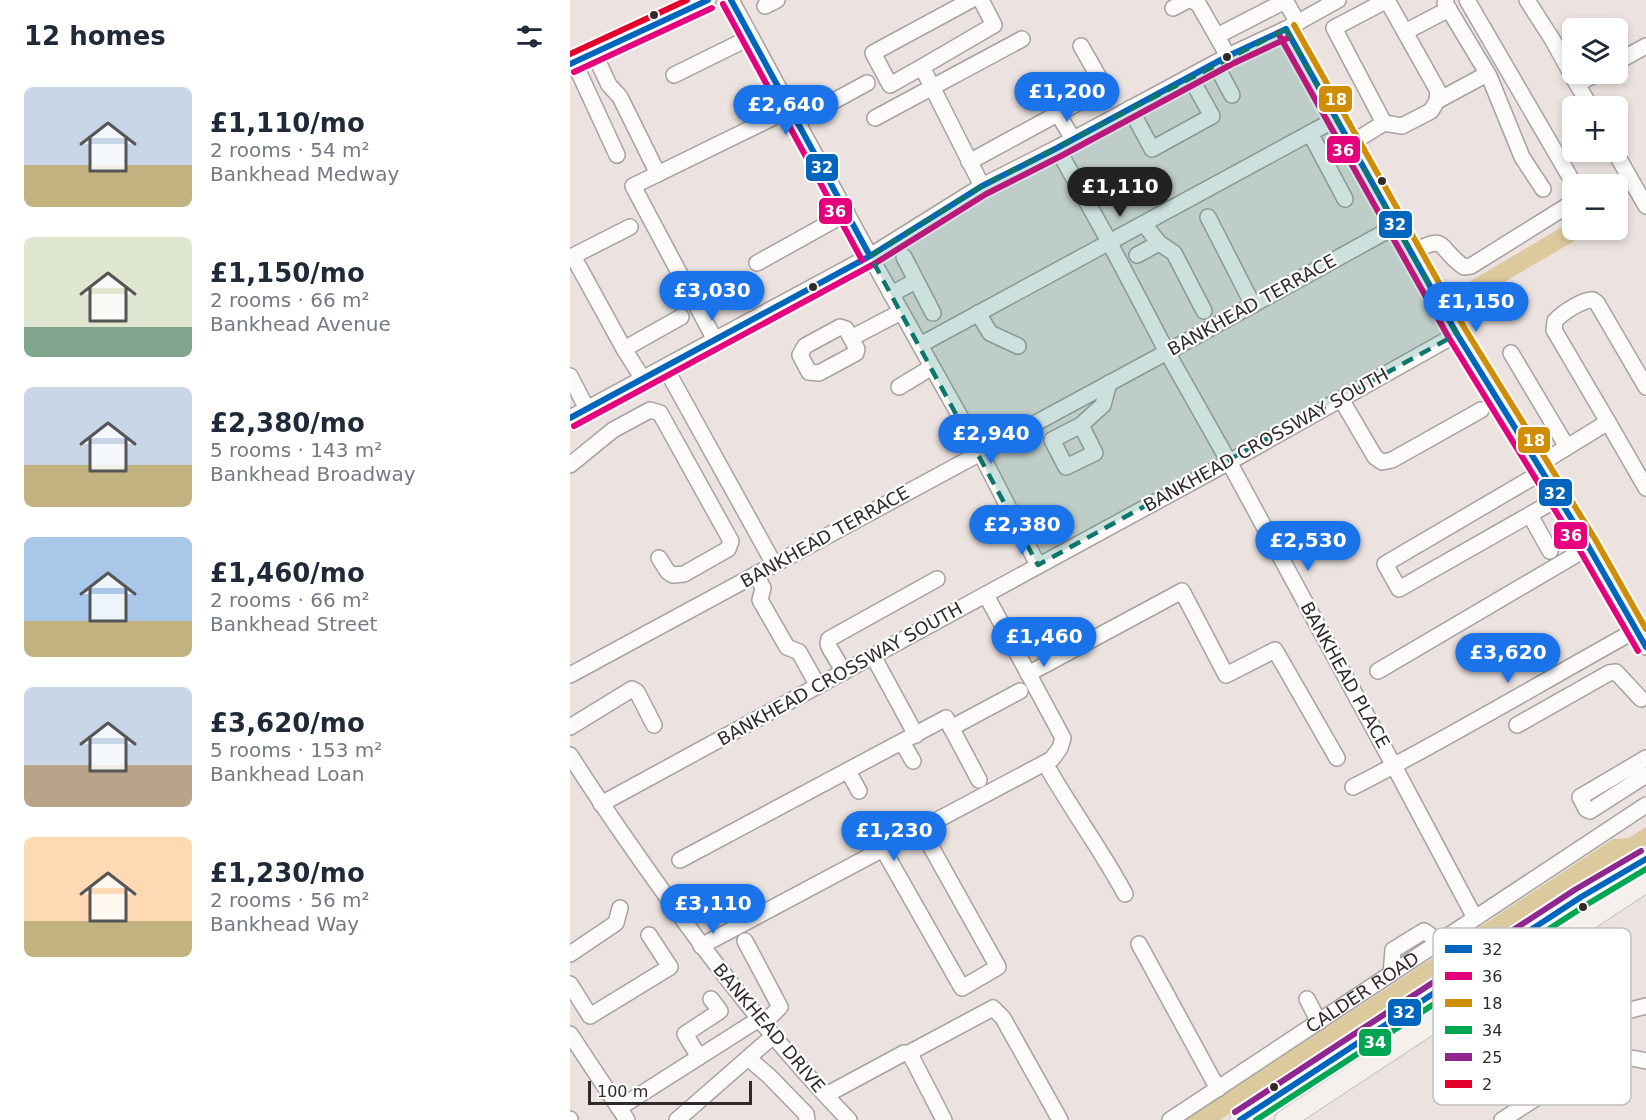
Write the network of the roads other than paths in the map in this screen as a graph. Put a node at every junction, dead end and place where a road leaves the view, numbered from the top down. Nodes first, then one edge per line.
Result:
1 (708, 0) edge
2 (731, 0) edge
3 (971, 0) edge
4 (981, 0) edge
5 (1190, 0) edge
6 (1338, 0) edge
7 (1467, 0) edge
8 (1527, 0) edge
9 (1447, 4) edge
10 (1173, 8) dead end
11 (1292, 26) junction
12 (1405, 32) junction
13 (1216, 36) junction
14 (751, 37) junction
15 (1022, 39) dead end
16 (1081, 46) dead end
17 (1646, 46) edge
18 (594, 53) junction
19 (1628, 56) edge
20 (1562, 57) edge
21 (1222, 60) junction
22 (572, 63) edge
23 (922, 67) junction
24 (1487, 74) junction
25 (674, 75) dead end
26 (1190, 77) junction
27 (867, 84) dead end
28 (1577, 84) edge
29 (932, 87) junction
30 (1232, 95) dead end
31 (1584, 96) edge
32 (1437, 101) junction
33 (1130, 108) junction
34 (793, 114) junction
35 (1059, 114) junction
36 (875, 118) dead end
37 (1336, 119) junction
38 (1384, 123) junction
39 (1310, 133) junction
40 (1073, 139) junction
41 (1350, 144) junction
42 (1057, 148) junction
43 (617, 155) dead end
44 (969, 162) junction
45 (1621, 162) edge
46 (658, 174) junction
47 (1568, 174) edge
48 (982, 186) junction
49 (1543, 189) dead end
50 (1345, 199) dead end
51 (1646, 206) edge
52 (1562, 209) edge
53 (847, 213) junction
54 (1208, 217) dead end
55 (1143, 224) junction
56 (1396, 226) junction
57 (630, 227) dead end
58 (1109, 242) junction
59 (1159, 243) junction
60 (1411, 253) junction
61 (870, 255) junction
62 (1137, 255) dead end
63 (904, 257) dead end
64 (757, 263) dead end
65 (916, 281) junction
66 (891, 294) junction
67 (1253, 305) junction
68 (1204, 311) dead end
69 (901, 312) junction
70 (933, 313) dead end
71 (978, 314) junction
72 (681, 317) dead end
73 (1457, 333) junction
74 (851, 338) dead end
75 (715, 340) junction
76 (920, 345) junction
77 (1018, 346) dead end
78 (624, 349) junction
79 (1167, 352) junction
80 (1511, 353) dead end
81 (665, 367) junction
82 (932, 367) junction
83 (570, 376) edge
84 (643, 379) junction
85 (1109, 383) junction
86 (899, 387) dead end
87 (1646, 387) edge
88 (1341, 399) junction
89 (587, 409) junction
90 (1481, 410) dead end
91 (570, 418) edge
92 (1608, 422) junction
93 (1081, 425) dead end
94 (1567, 447) junction
95 (980, 452) junction
96 (1229, 462) junction
97 (570, 465) edge
98 (1540, 468) junction
99 (1646, 488) edge
100 (1558, 498) junction
101 (1530, 515) junction
102 (1589, 547) junction
103 (1550, 551) dead end
104 (659, 558) dead end
105 (774, 564) junction
106 (1038, 565) junction
107 (756, 574) junction
108 (937, 579) dead end
109 (986, 595) junction
110 (1636, 630) junction
111 (1646, 647) edge
112 (873, 656) junction
113 (1377, 671) dead end
114 (844, 672) junction
115 (1029, 674) junction
116 (570, 675) edge
117 (818, 686) junction
118 (1020, 691) dead end
119 (1644, 701) edge
120 (654, 725) dead end
121 (1517, 725) dead end
122 (570, 727) edge
123 (951, 728) junction
124 (909, 738) junction
125 (571, 758) edge
126 (1337, 758) dead end
127 (1646, 758) edge
128 (913, 761) dead end
129 (1045, 763) junction
130 (1395, 766) junction
131 (848, 771) junction
132 (1646, 775) edge
133 (979, 780) dead end
134 (1353, 787) dead end
135 (858, 791) dead end
136 (601, 804) junction
137 (1646, 805) edge
138 (921, 829) junction
139 (883, 849) junction
140 (1646, 859) edge
141 (680, 860) dead end
142 (1646, 882) edge
143 (1125, 894) dead end
144 (620, 908) dead end
145 (1475, 918) junction
146 (1460, 928) edge
147 (1534, 928) edge
148 (1576, 928) edge
149 (649, 935) dead end
150 (745, 941) dead end
151 (1139, 944) dead end
152 (701, 946) junction
153 (1433, 947) edge
154 (570, 954) edge
155 (570, 984) edge
156 (1433, 994) edge
157 (711, 999) dead end
158 (1307, 999) dead end
159 (1646, 1006) edge
160 (1631, 1010) edge
161 (1318, 1022) junction
162 (1433, 1022) edge
163 (765, 1026) junction
164 (570, 1034) edge
165 (907, 1054) junction
166 (699, 1057) junction
167 (748, 1058) junction
168 (1631, 1059) edge
169 (1646, 1061) edge
170 (1218, 1089) junction
171 (826, 1095) junction
172 (1524, 1105) edge
173 (623, 1114) edge
174 (687, 1117) edge
175 (1504, 1119) edge
176 (807, 1120) edge
177 (849, 1120) edge
178 (944, 1120) edge
179 (1060, 1120) edge
180 (1170, 1120) edge
181 (1240, 1120) edge
182 (1285, 1120) edge

1 - 18 street
2 - 14 street
3 - 23 street
4 - 23 street
5 - 10 street
5 - 13 street
6 - 11 street
7 - 47 street
8 - 20 street
9 - 12 street
9 - 24 street
11 - 13 street
11 - 21 street
11 - 37 street
12 - 32 street
12 - 38 street
13 - 21 street
14 - 25 street
14 - 34 street
15 - 29 street
16 - 35 street
17 - 19 street
18 - 22 street
18 - 46 street
21 - 26 street
21 - 30 street
22 - 43 street
23 - 29 street
24 - 32 street
24 - 49 street
26 - 33 street
26 - 33 street
27 - 34 street
28 - 31 street
29 - 36 street
29 - 44 street
32 - 38 street
33 - 40 street
34 - 46 street
34 - 53 street
35 - 40 street
35 - 44 street
37 - 39 street
37 - 41 street
38 - 41 street
39 - 50 street
39 - 55 street
40 - 42 street
41 - 56 street
42 - 48 street
42 - 58 street, BANKHEAD PLACE
44 - 48 street
45 - 51 street
46 - 75 street
48 - 61 street
52 - 60 street
53 - 61 street
53 - 64 street
54 - 67 street
55 - 58 street
55 - 59 street
56 - 60 street
56 - 67 street, BANKHEAD TERRACE
57 - 78 street
58 - 71 street
58 - 79 street, BANKHEAD PLACE
59 - 62 street
59 - 68 street
60 - 73 street
61 - 66 street
61 - 75 street
63 - 65 street
65 - 66 street
65 - 70 street
66 - 69 street
67 - 79 street, BANKHEAD TERRACE
69 - 74 street
69 - 76 street
71 - 76 street
71 - 77 street
72 - 78 street
73 - 88 street, BANKHEAD CROSSWAY SOUTH
73 - 98 street
75 - 81 street
76 - 82 street
78 - 84 street
79 - 85 street, BANKHEAD TERRACE
79 - 96 street, BANKHEAD PLACE
80 - 94 street
81 - 84 street
81 - 105 street
82 - 86 street
82 - 95 street
83 - 89 street
84 - 89 street
85 - 93 street
85 - 95 street, BANKHEAD TERRACE
87 - 92 street
88 - 90 street
88 - 96 street, BANKHEAD CROSSWAY SOUTH
89 - 91 street
92 - 94 street
92 - 99 street
94 - 98 street
95 - 105 street, BANKHEAD TERRACE
95 - 106 street
96 - 106 street, BANKHEAD CROSSWAY SOUTH
96 - 130 street, BANKHEAD PLACE
97 - 104 street
98 - 100 street
98 - 101 street
100 - 101 street
100 - 102 street
101 - 103 street
102 - 110 street
102 - 113 street
105 - 107 street, BANKHEAD TERRACE
106 - 109 street, BANKHEAD CROSSWAY SOUTH
107 - 116 street, BANKHEAD TERRACE
107 - 117 street
108 - 114 street
109 - 112 street, BANKHEAD CROSSWAY SOUTH
109 - 115 street
110 - 111 street
110 - 130 street
112 - 114 street, BANKHEAD CROSSWAY SOUTH
112 - 124 street
114 - 117 street, BANKHEAD CROSSWAY SOUTH
115 - 126 street
115 - 129 street
117 - 136 street, BANKHEAD CROSSWAY SOUTH
118 - 123 street
119 - 121 street
120 - 122 street
123 - 124 street
123 - 133 street
124 - 128 street
124 - 131 street
125 - 136 street, BANKHEAD DRIVE
127 - 132 street
129 - 138 street
129 - 143 street
130 - 134 street
130 - 145 street, BANKHEAD PLACE
131 - 135 street
131 - 141 street
136 - 152 street, BANKHEAD DRIVE
137 - 145 street, CALDER ROAD
138 - 139 street
138 - 139 street
139 - 152 street
140 - 147 main road
142 - 148 main road
144 - 154 street
145 - 146 street, CALDER ROAD
149 - 155 street
150 - 163 street
151 - 170 street
152 - 163 street, BANKHEAD DRIVE
153 - 161 street, CALDER ROAD
156 - 181 main road
157 - 166 street
158 - 161 street
159 - 160 street
161 - 170 street, CALDER ROAD
162 - 182 main road
163 - 166 street
163 - 167 street
163 - 171 street, BANKHEAD DRIVE
164 - 173 street
165 - 171 street
165 - 178 street
165 - 179 street
166 - 173 street
167 - 174 street
167 - 176 street
168 - 169 street
170 - 180 street, CALDER ROAD
171 - 177 street, BANKHEAD DRIVE
172 - 175 street

